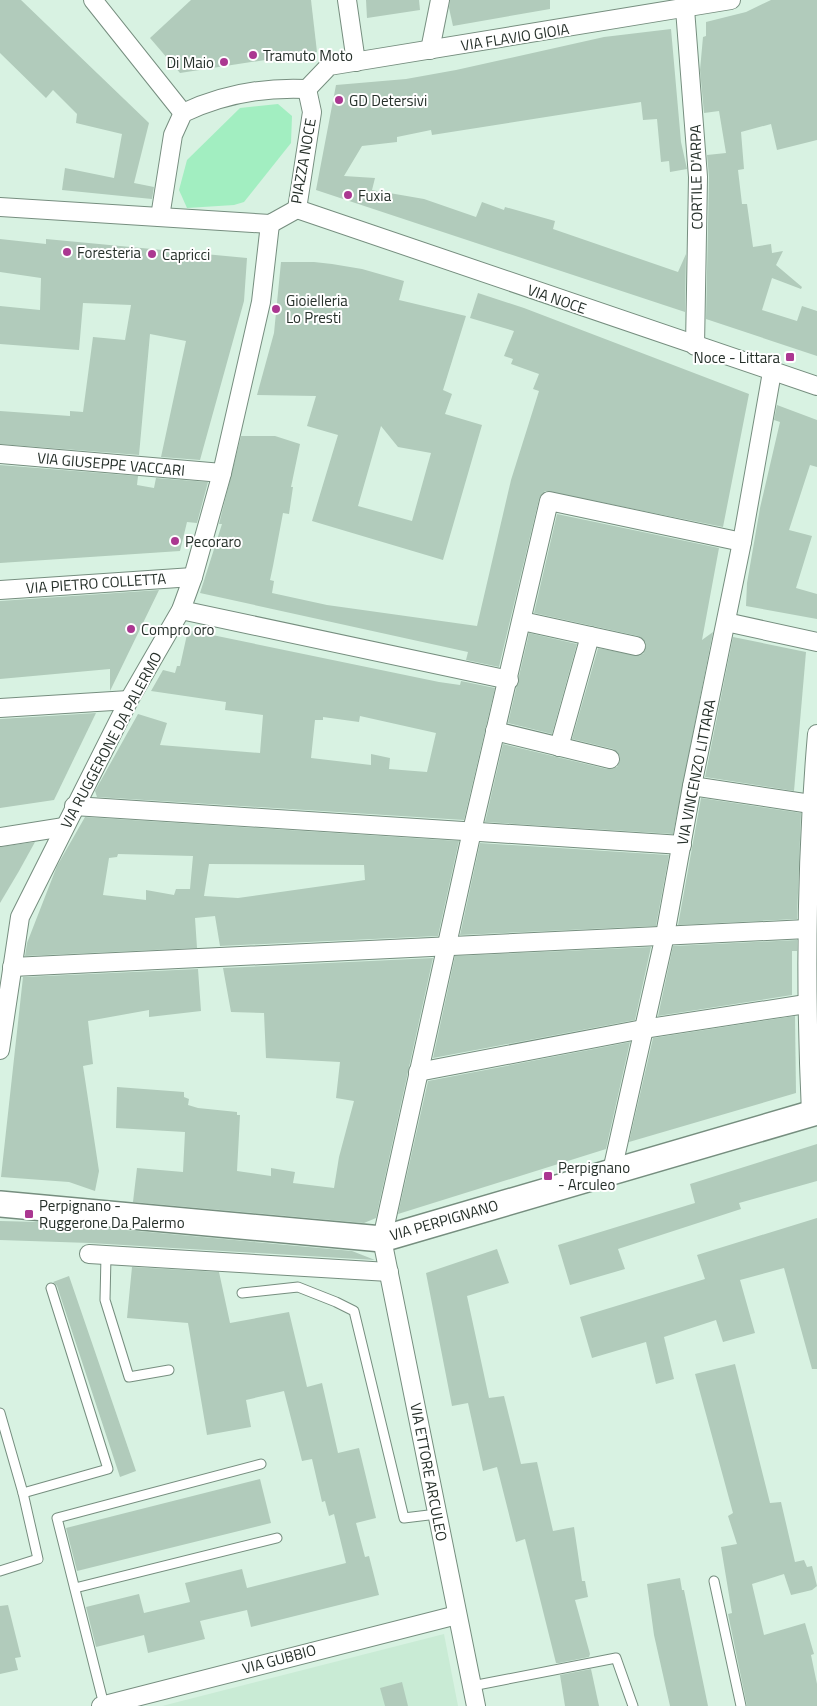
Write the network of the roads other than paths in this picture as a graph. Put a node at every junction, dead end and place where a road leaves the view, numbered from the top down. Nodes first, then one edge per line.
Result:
1 (93, 0) edge
2 (348, 0) edge
3 (440, 0) edge
4 (731, 0) edge
5 (686, 8) junction
6 (430, 50) junction
7 (356, 62) junction
8 (307, 90) junction
9 (182, 113) junction
10 (0, 207) edge
11 (297, 209) junction
12 (160, 217) junction
13 (270, 224) junction
14 (695, 346) junction
15 (772, 372) junction
16 (817, 386) edge
17 (0, 454) edge
18 (222, 473) junction
19 (742, 542) junction
20 (193, 577) junction
21 (0, 590) edge
22 (181, 610) junction
23 (522, 621) junction
24 (726, 622) junction
25 (590, 636) junction
26 (817, 642) edge
27 (636, 646) dead end
28 (508, 680) junction
29 (129, 700) junction
30 (0, 708) edge
31 (495, 731) junction
32 (817, 734) edge
33 (559, 747) junction
34 (610, 759) dead end
35 (692, 786) junction
36 (811, 804) junction
37 (74, 806) junction
38 (64, 827) junction
39 (472, 831) junction
40 (0, 837) edge
41 (682, 845) junction
42 (807, 929) junction
43 (665, 935) junction
44 (446, 947) junction
45 (12, 967) junction
46 (806, 1004) junction
47 (643, 1029) junction
48 (0, 1050) edge
49 (418, 1072) junction
50 (814, 1112) edge
51 (612, 1171) junction
52 (0, 1204) edge
53 (382, 1238) junction
54 (98, 1255) joint
55 (388, 1272) junction
56 (51, 1288) dead end
57 (242, 1293) dead end
58 (170, 1370) dead end
59 (0, 1413) edge
60 (261, 1464) dead end
61 (23, 1493) junction
62 (437, 1514) junction
63 (277, 1538) dead end
64 (0, 1570) edge
65 (714, 1581) dead end
66 (75, 1588) junction
67 (457, 1615) junction
68 (472, 1686) junction
69 (103, 1706) edge
70 (476, 1706) edge
71 (632, 1706) edge
72 (741, 1706) edge

1 - 9 street
2 - 7 street
3 - 6 street
4 - 5 street, VIA FLAVIO GIOIA
5 - 6 street, VIA FLAVIO GIOIA
5 - 14 street, CORTILE D'ARPA
6 - 7 street, VIA FLAVIO GIOIA
7 - 8 street, VIA FLAVIO GIOIA
8 - 9 street
8 - 11 street, PIAZZA NOCE
9 - 12 street
10 - 12 street
11 - 13 street, PIAZZA NOCE
11 - 14 street, VIA NOCE
12 - 13 street
13 - 18 street, VIA RUGGERONE DA PALERMO
14 - 15 street, VIA NOCE
15 - 16 street, VIA NOCE
15 - 19 street, VIA VINCENZO LITTARA
17 - 18 street, VIA GIUSEPPE VACCARI
18 - 20 street, VIA RUGGERONE DA PALERMO
19 - 23 street
19 - 24 street, VIA VINCENZO LITTARA
20 - 21 street, VIA PIETRO COLLETTA
20 - 22 street, VIA RUGGERONE DA PALERMO
22 - 28 street
22 - 29 street, VIA RUGGERONE DA PALERMO
23 - 25 street
23 - 28 street
24 - 26 street
24 - 35 street, VIA VINCENZO LITTARA
25 - 27 street
25 - 33 street
28 - 31 street
29 - 30 street
29 - 37 street, VIA RUGGERONE DA PALERMO
31 - 33 street
31 - 39 street
32 - 36 street
33 - 34 street
35 - 36 street
35 - 41 street, VIA VINCENZO LITTARA
36 - 42 street
37 - 38 street, VIA RUGGERONE DA PALERMO
37 - 39 street
38 - 40 street
38 - 45 street, VIA RUGGERONE DA PALERMO
39 - 41 street
39 - 44 street
41 - 43 street, VIA VINCENZO LITTARA
42 - 43 street
42 - 46 street
43 - 44 street
43 - 47 street, VIA VINCENZO LITTARA
44 - 45 street
44 - 49 street
45 - 48 street, VIA RUGGERONE DA PALERMO
46 - 47 street
46 - 50 street
47 - 49 street
47 - 51 street, VIA VINCENZO LITTARA
49 - 53 street
50 - 51 street, VIA PERPIGNANO
51 - 53 street, VIA PERPIGNANO
52 - 53 street, VIA PERPIGNANO
53 - 55 street, VIA ETTORE ARCULEO
54 - 55 street
54 - 58 lane
55 - 62 street, VIA ETTORE ARCULEO
56 - 61 lane
57 - 62 lane
59 - 61 lane
60 - 66 lane
61 - 64 lane
62 - 67 street, VIA ETTORE ARCULEO
63 - 66 lane
65 - 72 lane
66 - 69 lane
67 - 68 street, VIA ETTORE ARCULEO
67 - 69 street, VIA GUBBIO
68 - 70 street, VIA ETTORE ARCULEO
68 - 71 lane

